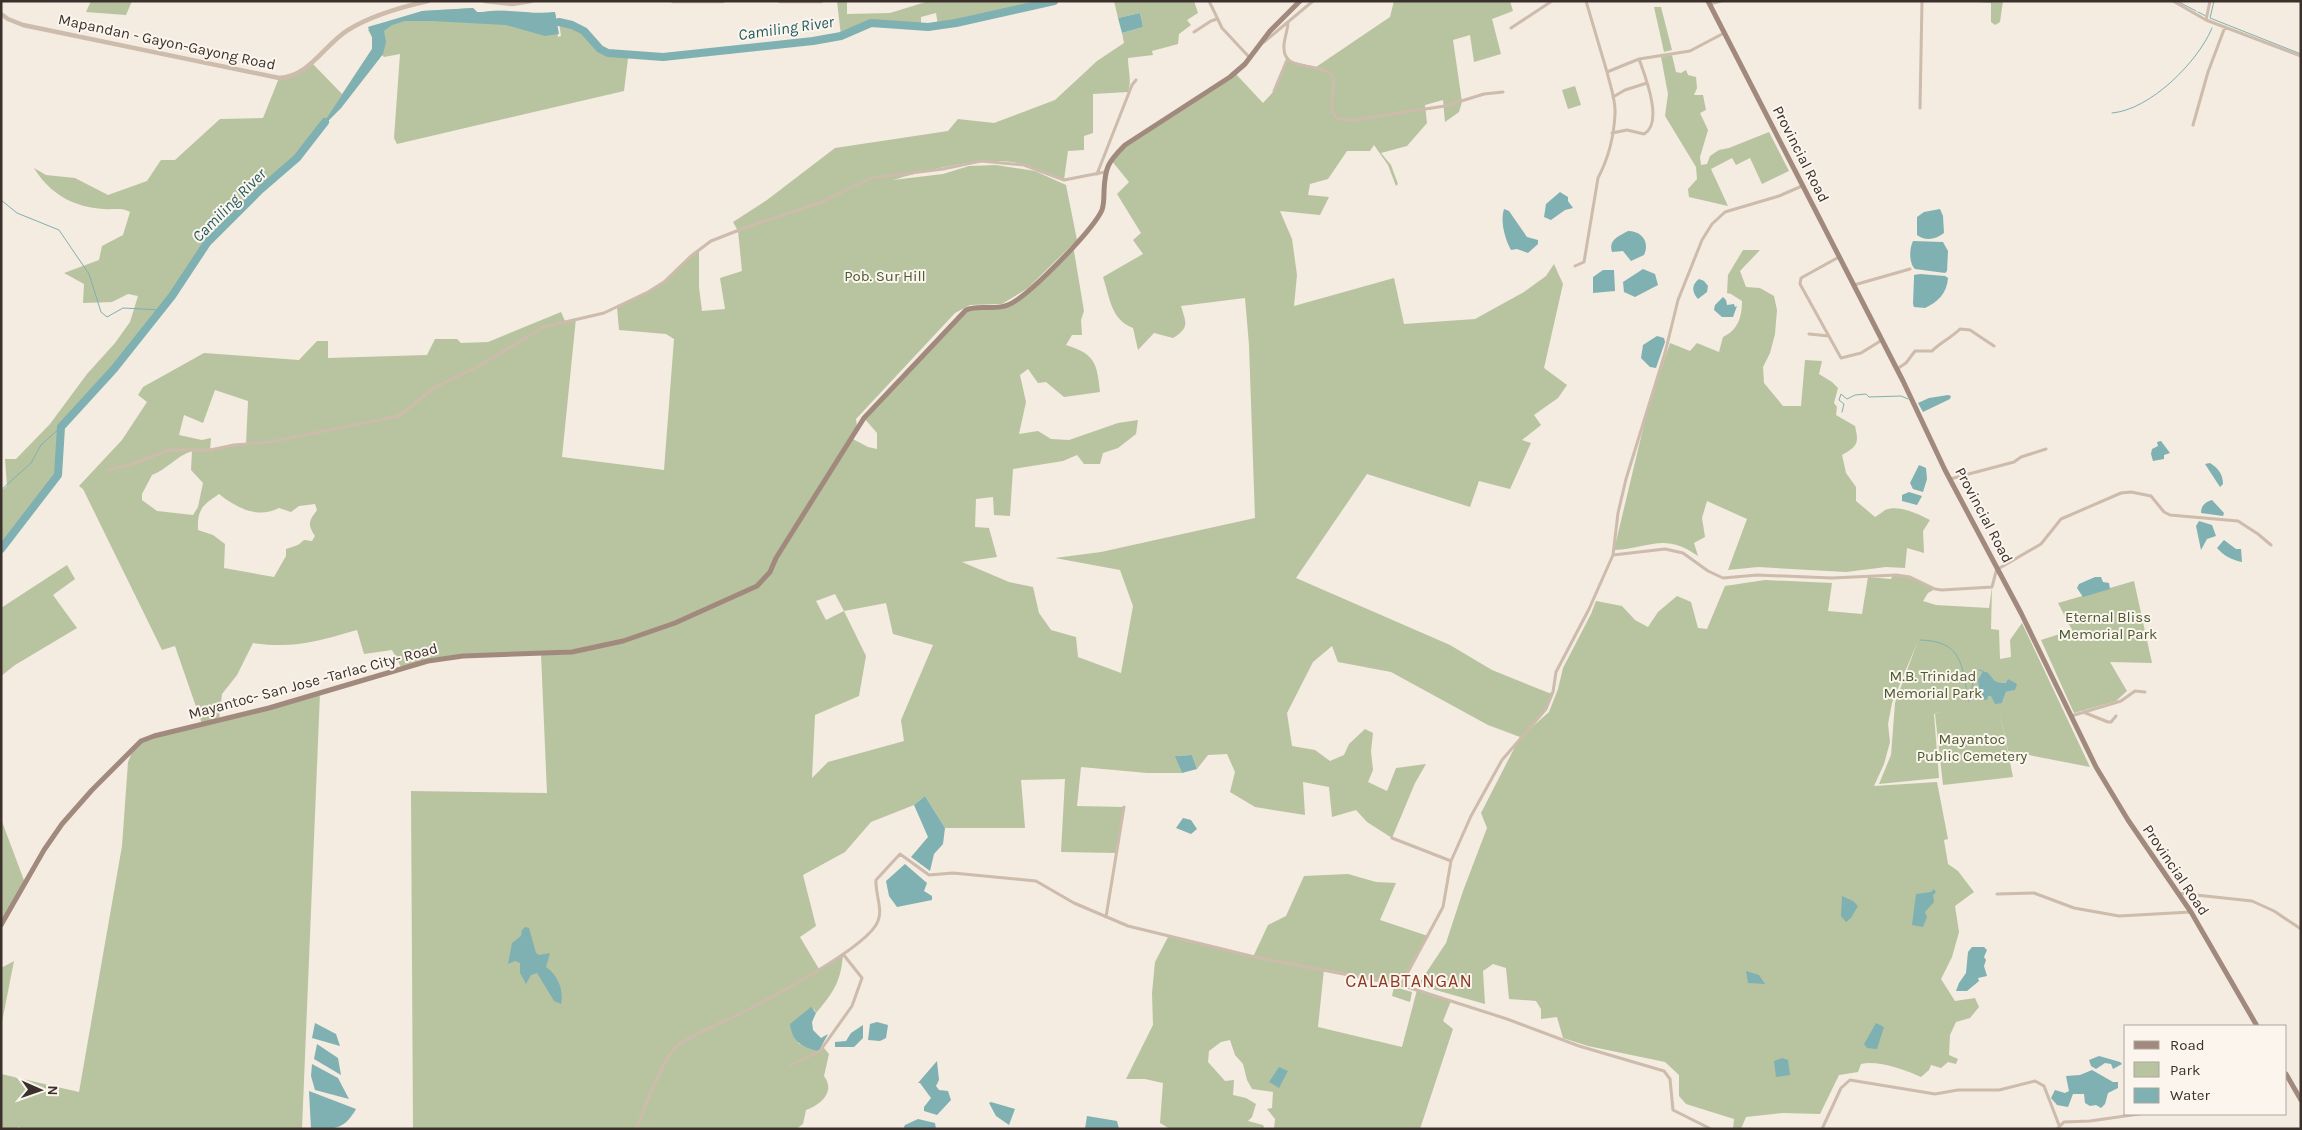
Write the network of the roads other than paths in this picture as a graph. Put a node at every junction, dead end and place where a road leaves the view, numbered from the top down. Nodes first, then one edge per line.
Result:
1 (428, 1) edge
2 (485, 1) edge
3 (531, 1) edge
4 (673, 1) edge
5 (723, 1) edge
6 (780, 1) edge
7 (821, 1) edge
8 (1209, 1) edge
9 (1300, 1) edge
10 (1313, 1) edge
11 (1552, 1) edge
12 (1586, 1) edge
13 (1721, 1) edge
14 (1922, 1) edge
15 (2173, 1) edge
16 (2210, 1) edge
17 (1709, 3) edge
18 (1, 14) edge
19 (1217, 19) junction
20 (2206, 20) junction
21 (1288, 22) junction
22 (2225, 27) junction
23 (1511, 28) dead end
24 (1194, 32) dead end
25 (1724, 33) junction
26 (1261, 44) junction
27 (2301, 56) edge
28 (1250, 58) junction
29 (1639, 59) junction
30 (1287, 60) junction
31 (1607, 72) junction
32 (1136, 80) dead end
33 (1647, 83) junction
34 (1274, 91) dead end
35 (1503, 92) dead end
36 (1613, 96) junction
37 (1920, 108) dead end
38 (2193, 125) dead end
39 (1612, 133) junction
40 (1104, 172) junction
41 (1097, 174) junction
42 (1803, 185) junction
43 (1840, 257) junction
44 (1575, 266) dead end
45 (1910, 269) dead end
46 (1854, 285) junction
47 (1809, 334) dead end
48 (1830, 336) junction
49 (1882, 340) junction
50 (1994, 346) dead end
51 (1897, 369) junction
52 (2046, 450) dead end
53 (107, 470) dead end
54 (1950, 479) junction
55 (2271, 545) dead end
56 (1613, 555) junction
57 (1998, 568) junction
58 (2145, 692) dead end
59 (2082, 712) junction
60 (2071, 716) junction
61 (2116, 716) dead end
62 (1124, 806) dead end
63 (1392, 838) dead end
64 (1451, 861) junction
65 (2177, 893) junction
66 (1997, 894) dead end
67 (2191, 912) junction
68 (1106, 917) junction
69 (1, 925) edge
70 (2301, 929) edge
71 (843, 954) junction
72 (1401, 985) junction
73 (2256, 1025) edge
74 (791, 1065) dead end
75 (2287, 1079) edge
76 (2301, 1100) edge
77 (2132, 1115) edge
78 (2058, 1127) edge
79 (636, 1129) edge
80 (1711, 1129) edge
81 (1822, 1129) edge

1 - 18 street, Mapandan - Gayon-Gayong Road
2 - 3 street
4 - 5 street
6 - 7 street
8 - 19 street
9 - 26 main road
10 - 21 street
11 - 23 street
12 - 31 street
13 - 17 street
14 - 37 street
15 - 20 street
16 - 20 street
17 - 25 main road, Provincial Road
19 - 24 street
19 - 28 street
20 - 22 street
21 - 26 street
21 - 30 street
22 - 27 street
22 - 38 street
25 - 29 street
25 - 42 main road, Provincial Road
26 - 28 main road
28 - 40 main road
29 - 31 street
29 - 33 street
30 - 34 street
30 - 35 street
31 - 36 street
32 - 41 street
33 - 36 street
33 - 39 street
36 - 39 street
39 - 44 street
40 - 41 street
40 - 69 main road, Mayantoc- San Jose -Tarlac City- Road
41 - 53 street
42 - 43 main road, Provincial Road
42 - 56 street
43 - 46 main road, Provincial Road
43 - 48 street
45 - 46 street
46 - 49 main road, Provincial Road
47 - 48 street
48 - 49 street
49 - 51 main road, Provincial Road
50 - 51 street
51 - 54 main road, Provincial Road
52 - 54 street
54 - 57 main road, Provincial Road
55 - 57 street
56 - 57 street
56 - 64 street
57 - 60 main road, Provincial Road
58 - 59 street
59 - 60 street
59 - 61 street
60 - 65 main road, Provincial Road
62 - 68 street
63 - 64 street
64 - 72 street
65 - 67 main road, Provincial Road
65 - 70 street
66 - 67 street
67 - 73 main road, Provincial Road
68 - 71 street
68 - 72 street
71 - 74 street
71 - 79 street
72 - 80 street
75 - 76 main road
77 - 78 street
78 - 81 street

